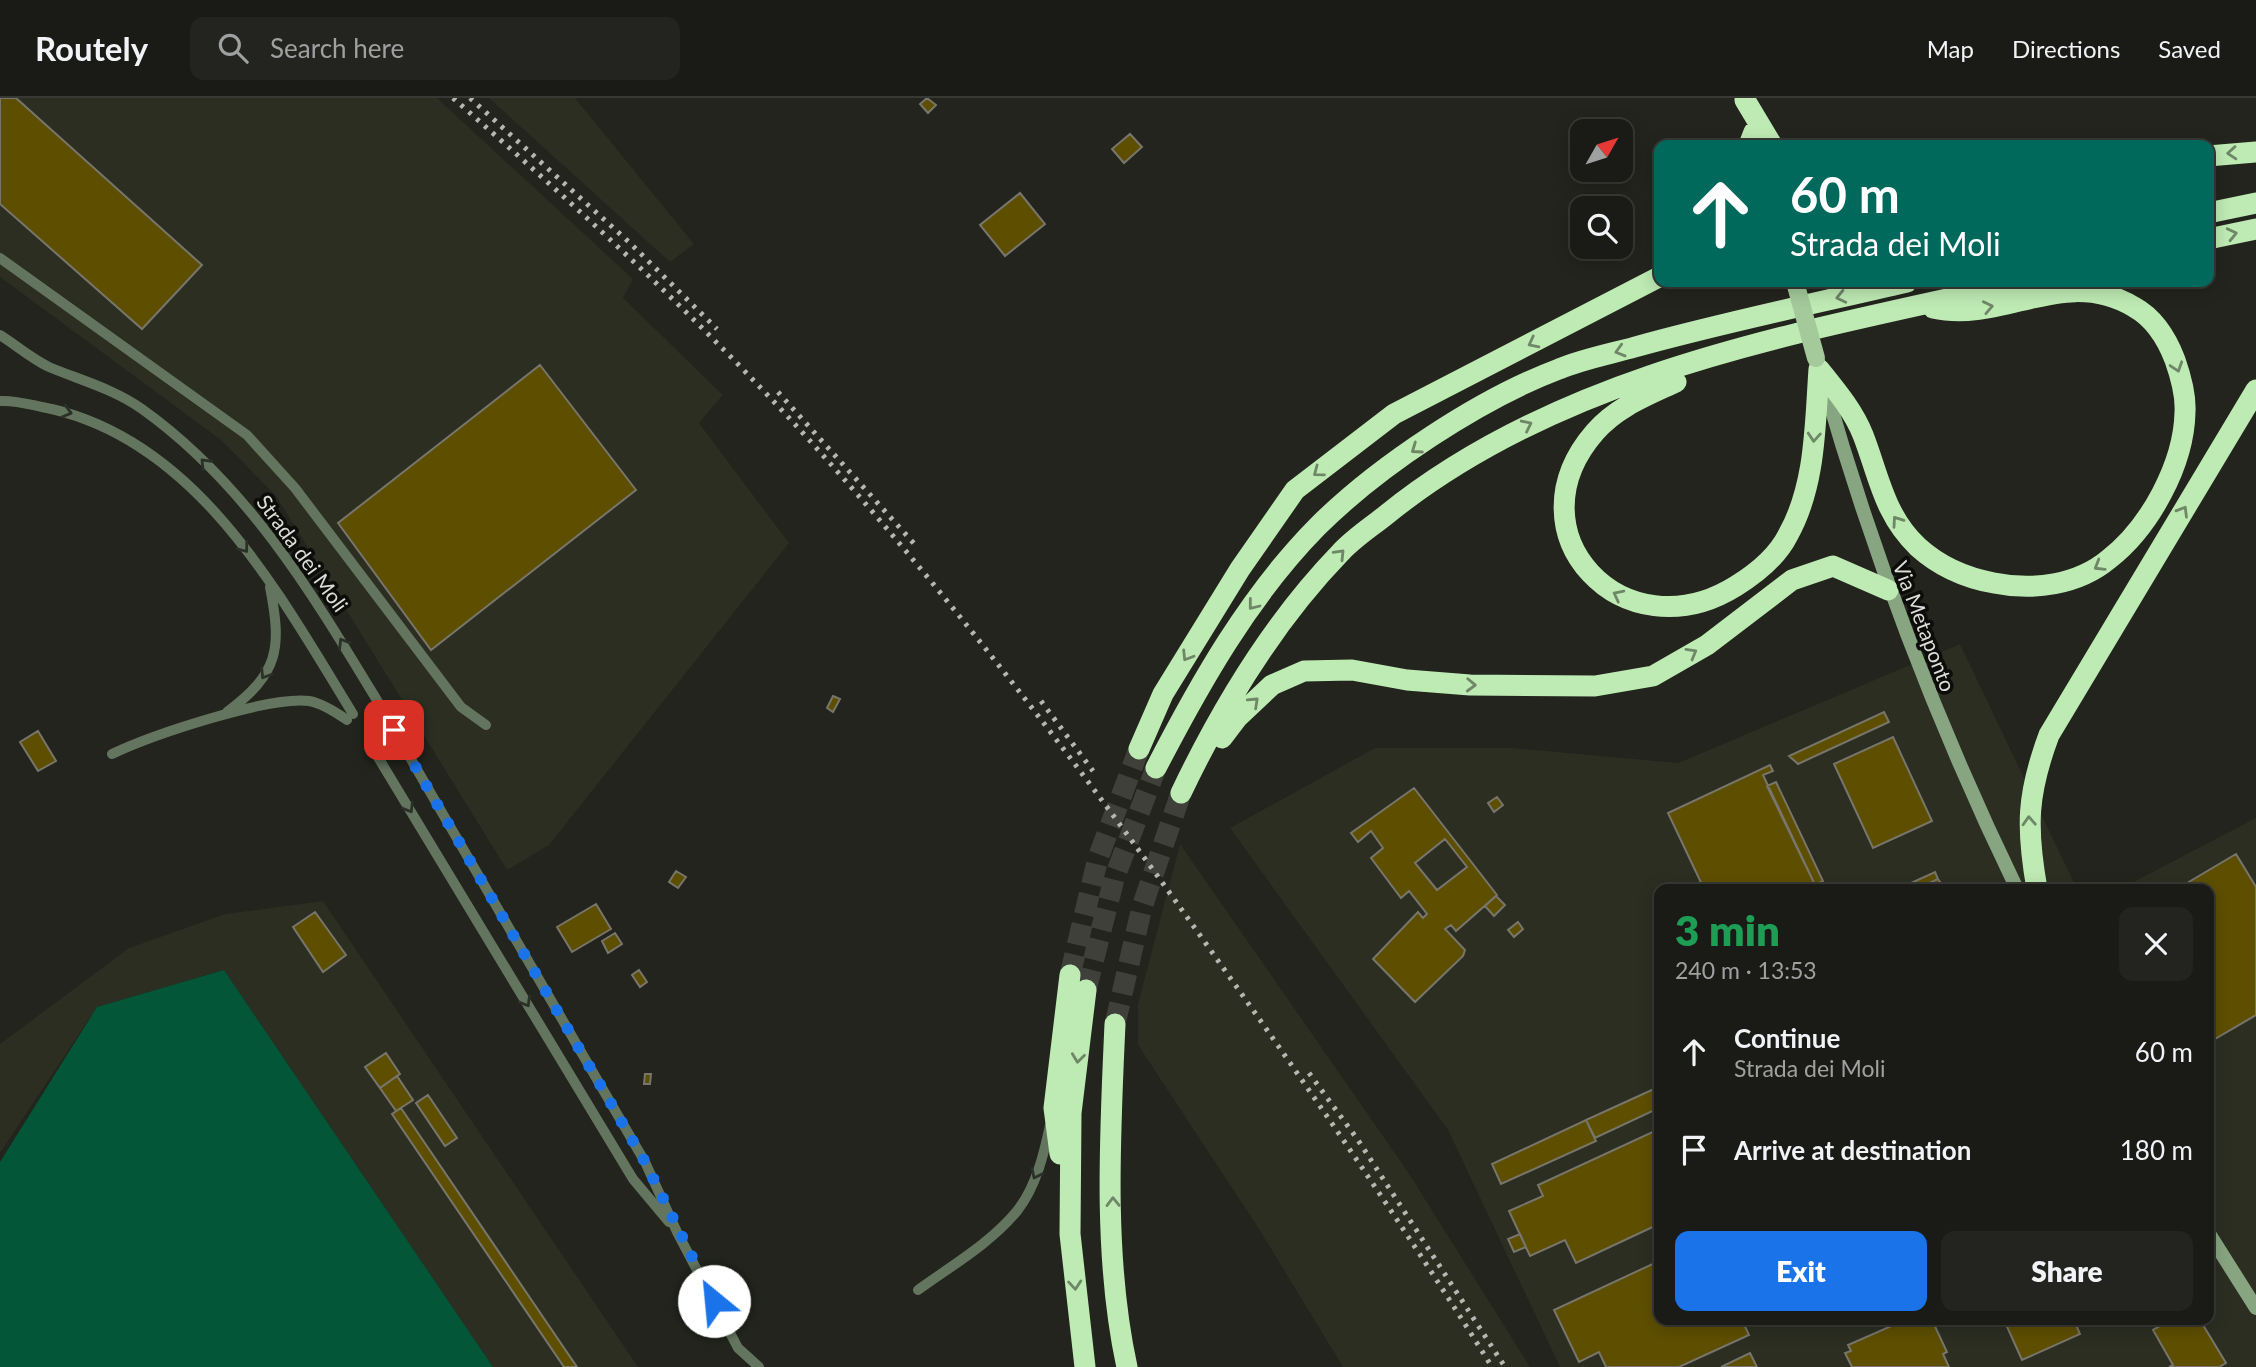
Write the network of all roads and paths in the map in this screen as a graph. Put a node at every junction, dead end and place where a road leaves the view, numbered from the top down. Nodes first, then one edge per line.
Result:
1 (1745, 100) dead end
2 (1769, 140) edge
3 (2256, 152) edge
4 (2214, 156) edge
5 (2256, 203) edge
6 (2214, 212) edge
7 (2256, 229) edge
8 (2214, 238) edge
9 (0, 258) edge
10 (1654, 280) edge
11 (1796, 287) edge
12 (1886, 287) edge
13 (2002, 287) edge
14 (1921, 305) junction
15 (0, 335) edge
16 (1717, 355) junction
17 (1818, 363) junction
18 (2256, 390) edge
19 (0, 401) edge
20 (270, 584) junction
21 (1888, 590) junction
22 (378, 702) dead end
23 (222, 717) junction
24 (486, 725) dead end
25 (394, 730) dead end
26 (373, 749) dead end
27 (1139, 749) tunnel mouth
28 (112, 754) dead end
29 (1156, 768) tunnel mouth
30 (2015, 884) edge
31 (2037, 884) edge
32 (1070, 975) tunnel mouth
33 (1086, 990) tunnel mouth
34 (1115, 1024) tunnel mouth
35 (1054, 1108) junction
36 (677, 1232) junction
37 (1070, 1234) junction
38 (2214, 1242) edge
39 (918, 1290) dead end
40 (2256, 1308) edge
41 (759, 1367) edge
42 (1085, 1367) edge
43 (1127, 1367) edge

1 - 2 highway
3 -> 4 highway
5 - 6 highway
8 -> 7 highway
9 - 24 lane
10 -> 27 highway
11 - 17 main road, bridge
12 -> 29 highway
13 - 14 highway
14 - 16 highway
14 -> 17 highway
22 -> 15 lane, Strada dei Moli
17 -> 16 highway
16 - 21 highway
17 - 21 main road, Via Metaponto
31 -> 18 highway
19 -> 20 lane
20 -> 23 lane
20 - 23 lane
21 - 30 main road, Via Metaponto
23 - 28 lane
25 - 36 lane
26 -> 36 lane
32 - 35 highway
33 -> 37 highway
43 -> 34 highway
35 - 37 highway
35 -> 39 lane
36 - 41 lane
37 -> 42 highway
38 - 40 main road

